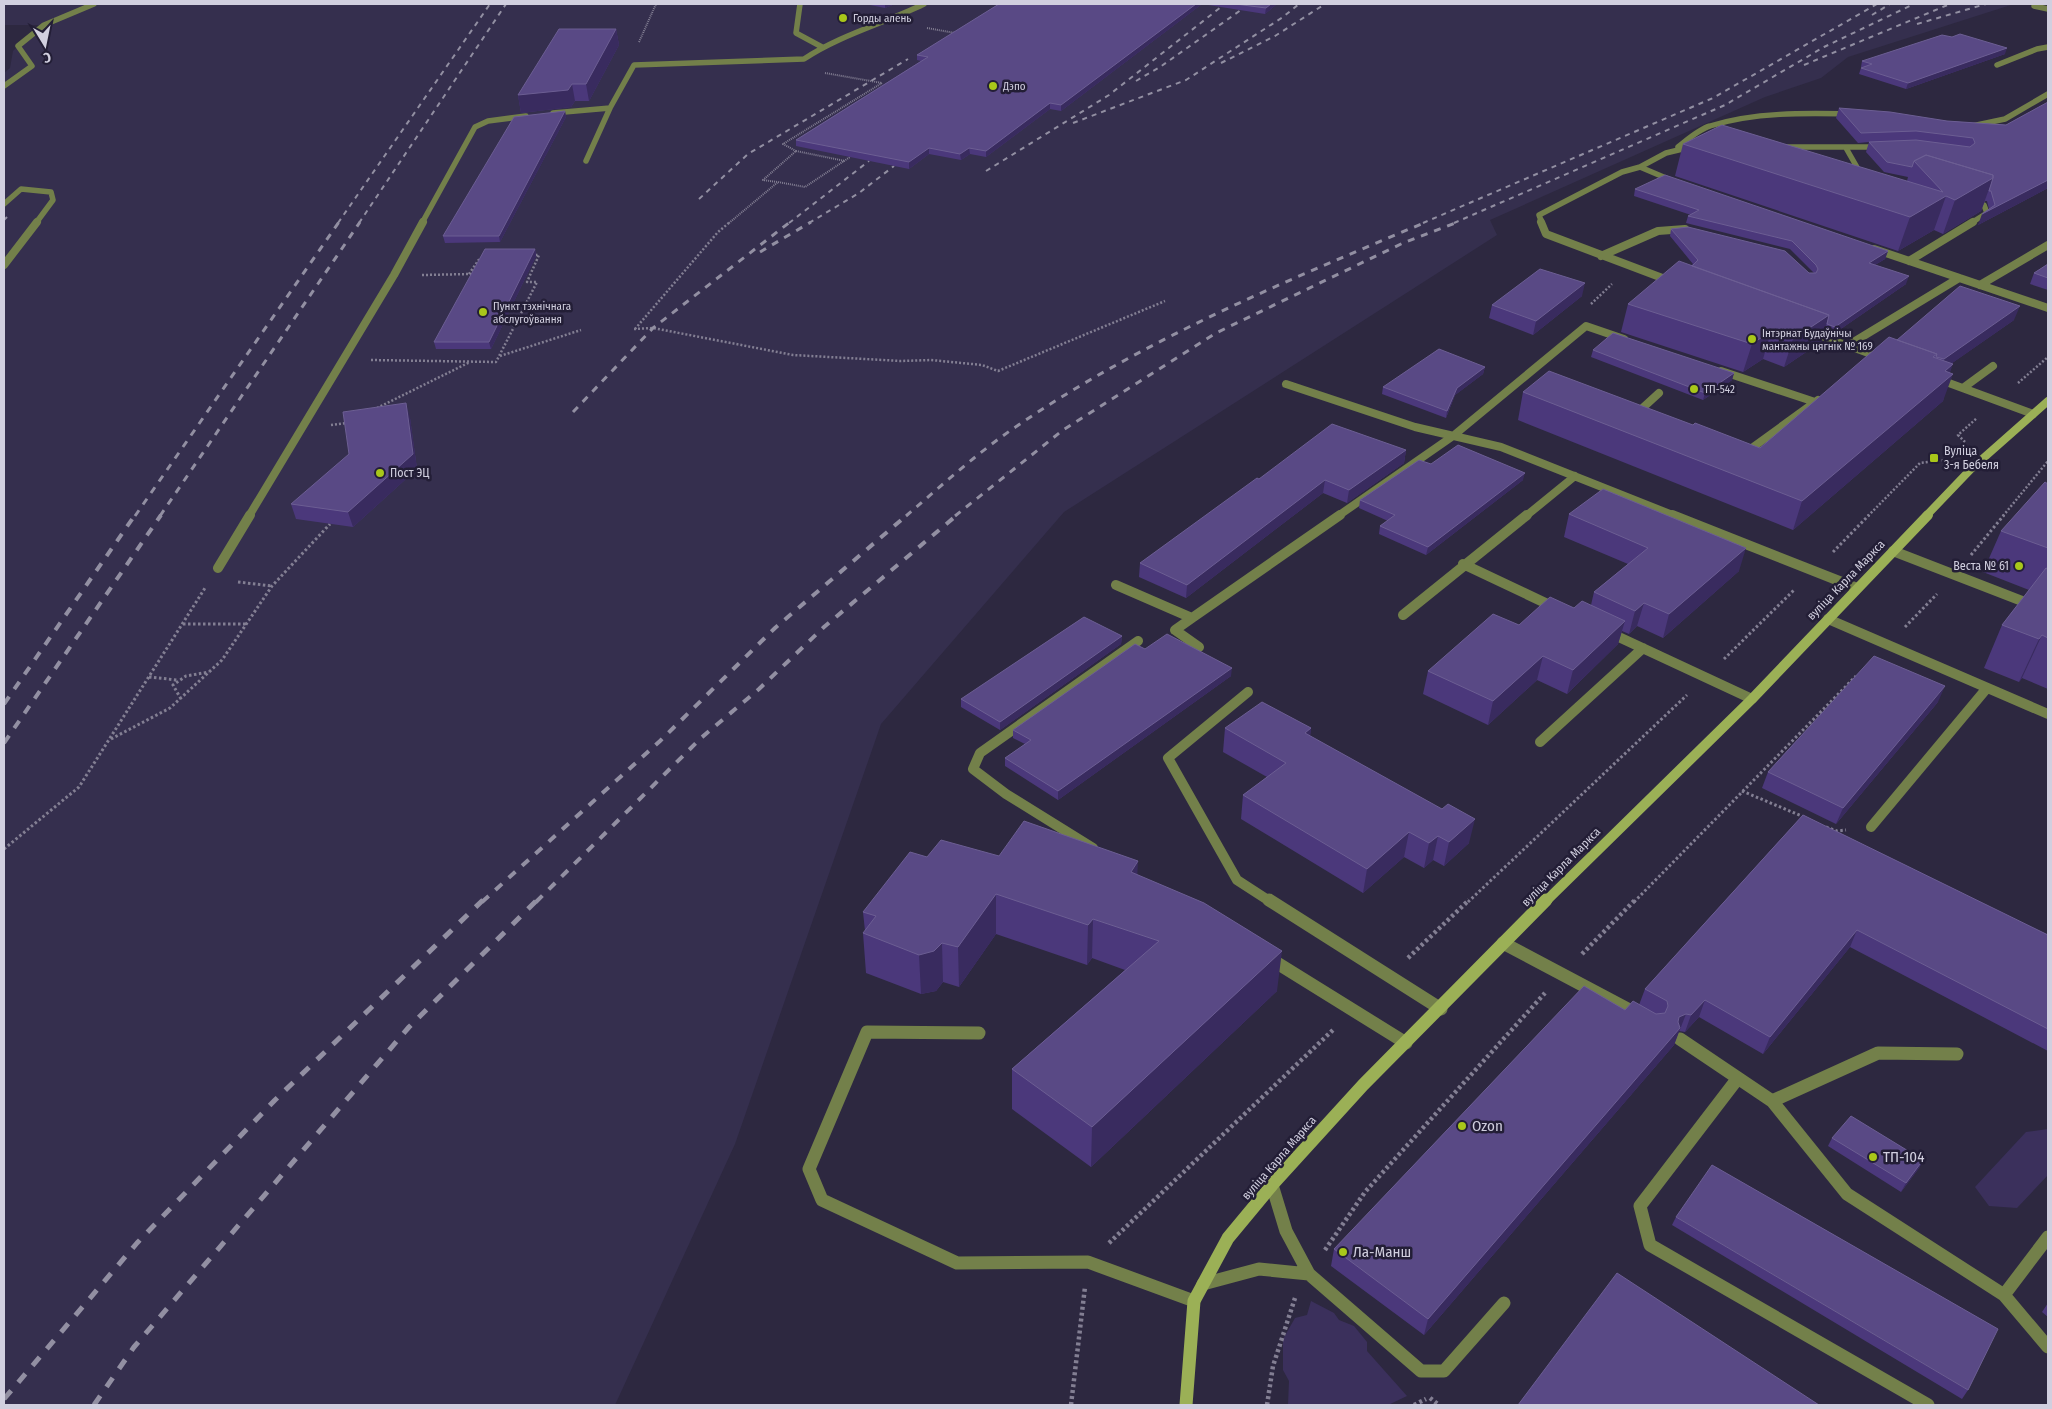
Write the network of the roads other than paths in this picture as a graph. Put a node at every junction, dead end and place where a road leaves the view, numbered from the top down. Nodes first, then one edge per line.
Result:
1 (94, 4) edge
2 (800, 4) edge
3 (924, 4) edge
4 (2034, 6) dead end
5 (2048, 9) edge
6 (2048, 47) edge
7 (822, 48) junction
8 (1997, 65) dead end
9 (4, 86) edge
10 (2048, 94) edge
11 (610, 108) junction
12 (543, 114) edge
13 (1856, 114) edge
14 (534, 115) edge
15 (1961, 126) edge
16 (1707, 146) edge
17 (1678, 147) junction
18 (1777, 147) edge
19 (1884, 147) edge
20 (1846, 148) junction
21 (586, 161) dead end
22 (1640, 167) junction
23 (1872, 174) edge
24 (1680, 183) edge
25 (1966, 200) edge
26 (4, 204) edge
27 (1696, 231) edge
28 (1864, 245) edge
29 (2048, 245) edge
30 (1601, 256) junction
31 (1910, 261) junction
32 (4, 265) edge
33 (1959, 278) junction
34 (1980, 285) junction
35 (1685, 286) edge
36 (2048, 308) edge
37 (1802, 329) edge
38 (1632, 341) edge
39 (1847, 346) junction
40 (1877, 357) junction
41 (1886, 360) edge
42 (1869, 362) edge
43 (1993, 366) dead end
44 (1714, 369) edge
45 (1929, 376) edge
46 (1286, 384) dead end
47 (1963, 388) junction
48 (1659, 393) dead end
49 (1823, 396) edge
50 (2048, 401) edge
51 (1815, 402) junction
52 (2033, 414) junction
53 (1643, 418) edge
54 (1453, 436) junction
55 (1738, 459) edge
56 (1575, 476) junction
57 (1893, 550) junction
58 (1463, 564) junction
59 (218, 568) road end
60 (1116, 584) dead end
61 (1857, 588) junction
62 (1562, 610) edge
63 (2048, 611) edge
64 (1403, 615) dead end
65 (1192, 618) junction
66 (1828, 619) junction
67 (1598, 627) edge
68 (1138, 641) dead end
69 (1199, 647) dead end
70 (1643, 648) junction
71 (1986, 688) junction
72 (1248, 692) dead end
73 (1752, 699) junction
74 (2048, 714) edge
75 (1540, 742) dead end
76 (1871, 827) road end
77 (1099, 852) edge
78 (1503, 944) junction
79 (1260, 952) edge
80 (1441, 1009) junction
81 (1645, 1019) edge
82 (979, 1033) dead end
83 (1680, 1038) edge
84 (1406, 1043) junction
85 (1957, 1054) dead end
86 (1738, 1078) junction
87 (1772, 1101) junction
88 (1272, 1185) junction
89 (2048, 1237) edge
90 (1309, 1274) junction
91 (1203, 1284) junction
92 (2004, 1295) junction
93 (1194, 1301) junction
94 (1504, 1303) dead end
95 (2048, 1347) edge
96 (1186, 1405) edge
97 (1928, 1405) edge

1 - 9 street
2 - 7 street
3 - 7 street
4 - 5 street
6 - 8 street
7 - 11 street
10 - 15 street
11 - 12 street
11 - 21 street
13 - 17 street
14 - 59 street
16 - 17 street
17 - 22 street
18 - 20 street
19 - 20 street
20 - 23 street
22 - 24 street
22 - 30 street
25 - 31 street
26 - 32 street
27 - 30 street
28 - 31 street
29 - 34 street
30 - 35 street
31 - 33 street
33 - 34 street
33 - 39 street
34 - 36 street
37 - 39 street
38 - 54 street
39 - 40 street
40 - 41 street
40 - 42 street
43 - 47 street
44 - 51 street
45 - 47 street
46 - 54 street
47 - 52 street
48 - 53 street
49 - 51 street
50 - 52 main road, вуліца Карла Маркса
51 - 55 street
52 - 57 main road, вуліца Карла Маркса
54 - 56 street
54 - 65 street
56 - 58 street
56 - 61 street
57 - 61 main road, вуліца Карла Маркса
57 - 63 street
58 - 62 street
58 - 64 street
60 - 65 street
61 - 66 main road, вуліца Карла Маркса
65 - 69 street
66 - 71 street
66 - 73 main road, вуліца Карла Маркса
67 - 70 street
68 - 77 street
70 - 73 street
70 - 75 street
71 - 74 street
71 - 76 street
72 - 80 street
73 - 78 main road, вуліца Карла Маркса
78 - 80 main road, вуліца Карла Маркса
78 - 81 street
79 - 84 street
80 - 84 main road, вуліца Карла Маркса
82 - 93 street
83 - 86 street
84 - 88 main road, вуліца Карла Маркса
85 - 87 street
86 - 87 street
86 - 97 street
87 - 92 street
88 - 90 street
88 - 91 main road, вуліца Карла Маркса
89 - 92 street
90 - 91 street
90 - 94 street
91 - 93 main road, вуліца Карла Маркса
92 - 95 street
93 - 96 main road, вуліца Карла Маркса

